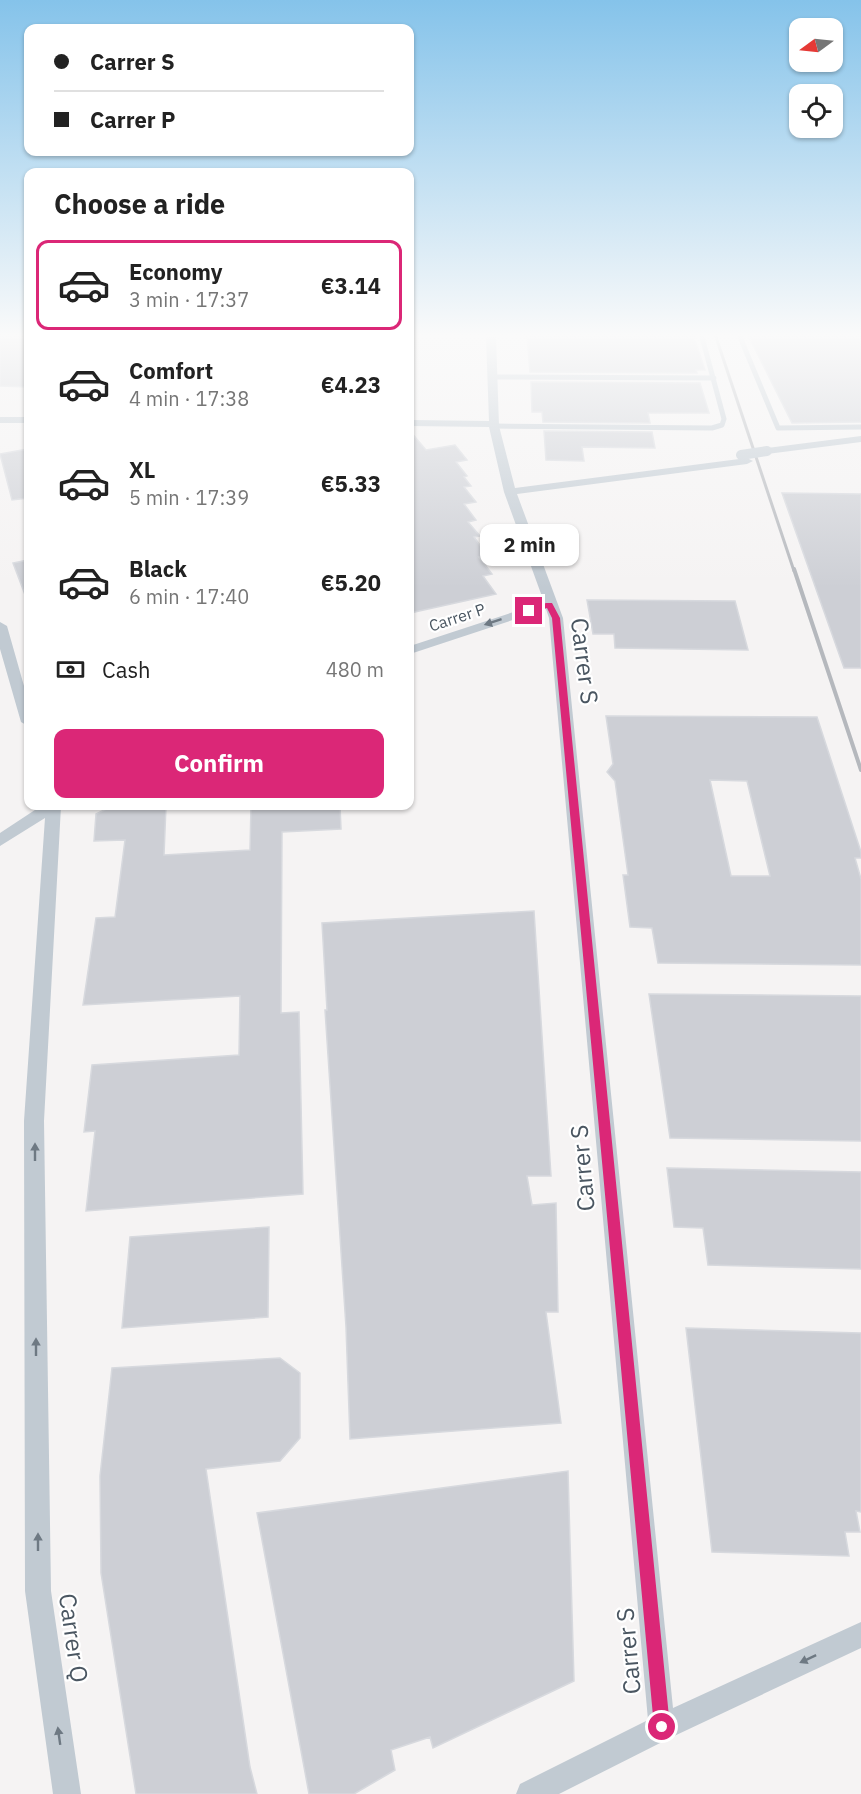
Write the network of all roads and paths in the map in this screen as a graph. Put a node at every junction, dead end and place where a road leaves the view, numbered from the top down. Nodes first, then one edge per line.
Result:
1 (494, 421) edge
2 (723, 421) edge
3 (775, 421) edge
4 (414, 423) edge
5 (494, 425) junction
6 (861, 427) edge
7 (861, 439) edge
8 (861, 446) edge
9 (770, 454) junction
10 (509, 488) junction
11 (549, 604) junction
12 (0, 626) edge
13 (414, 649) edge
14 (24, 708) edge
15 (46, 810) edge
16 (52, 810) edge
17 (0, 841) edge
18 (861, 1635) edge
19 (662, 1727) junction
20 (67, 1794) edge
21 (530, 1794) edge

1 - 5 street, Carrer S
2 - 5 lane
3 - 6 lane
4 - 5 street
5 - 10 street, Carrer S
7 - 9 street
8 - 9 street
9 - 10 street
10 - 11 street, Carrer S
11 -> 13 street, Carrer P
11 - 19 street, Carrer S
12 - 14 street
15 - 17 street
20 -> 16 street, Carrer Q
18 -> 19 street
19 - 21 street

